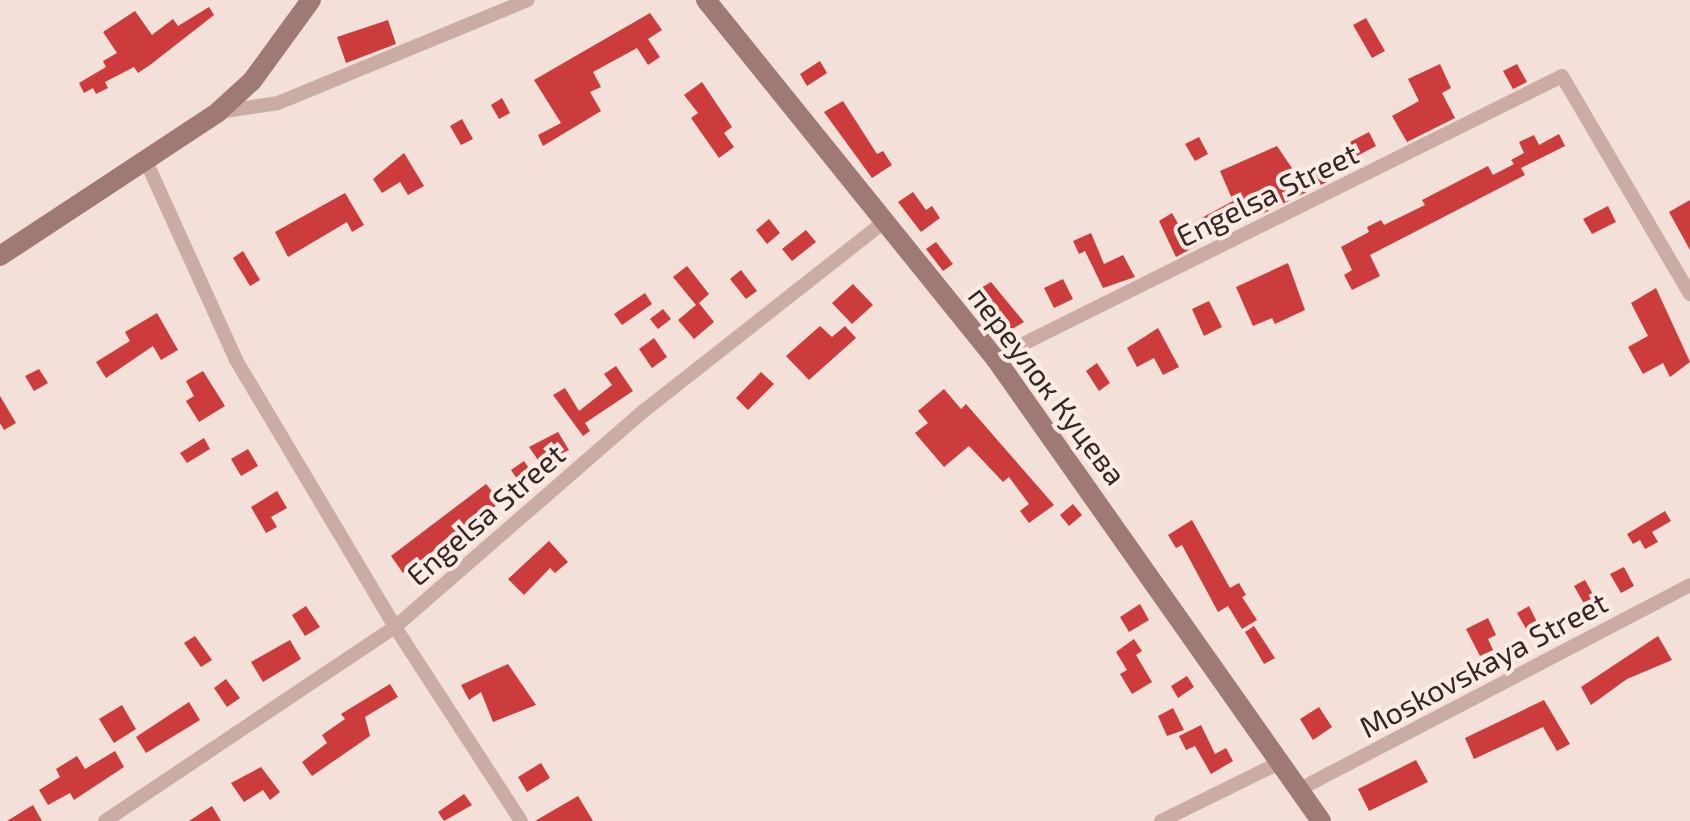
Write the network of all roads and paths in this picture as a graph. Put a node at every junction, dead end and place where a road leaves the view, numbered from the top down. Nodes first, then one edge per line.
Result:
1 (311, 0) edge
2 (528, 0) edge
3 (706, 0) edge
4 (218, 112) junction
5 (145, 159) junction
6 (883, 223) junction
7 (0, 256) edge
8 (1690, 294) edge
9 (995, 358) junction
10 (1690, 585) edge
11 (395, 627) junction
12 (1281, 762) junction
13 (1300, 789) junction
14 (105, 821) edge
15 (521, 821) edge
16 (1161, 821) edge
17 (1321, 821) edge

1 - 4 street
2 - 4 street
3 - 6 street, переулок Куцева
4 - 5 street
5 - 7 street
5 - 11 street
6 - 9 street, переулок Куцева
6 - 11 street, Engelsa Street
8 - 9 street, Engelsa Street
9 - 12 street, переулок Куцева
10 - 13 street, Moskovskaya Street
11 - 14 street, Engelsa Street
11 - 15 street
12 - 13 street, переулок Куцева
12 - 16 street
13 - 17 street, переулок Куцева

